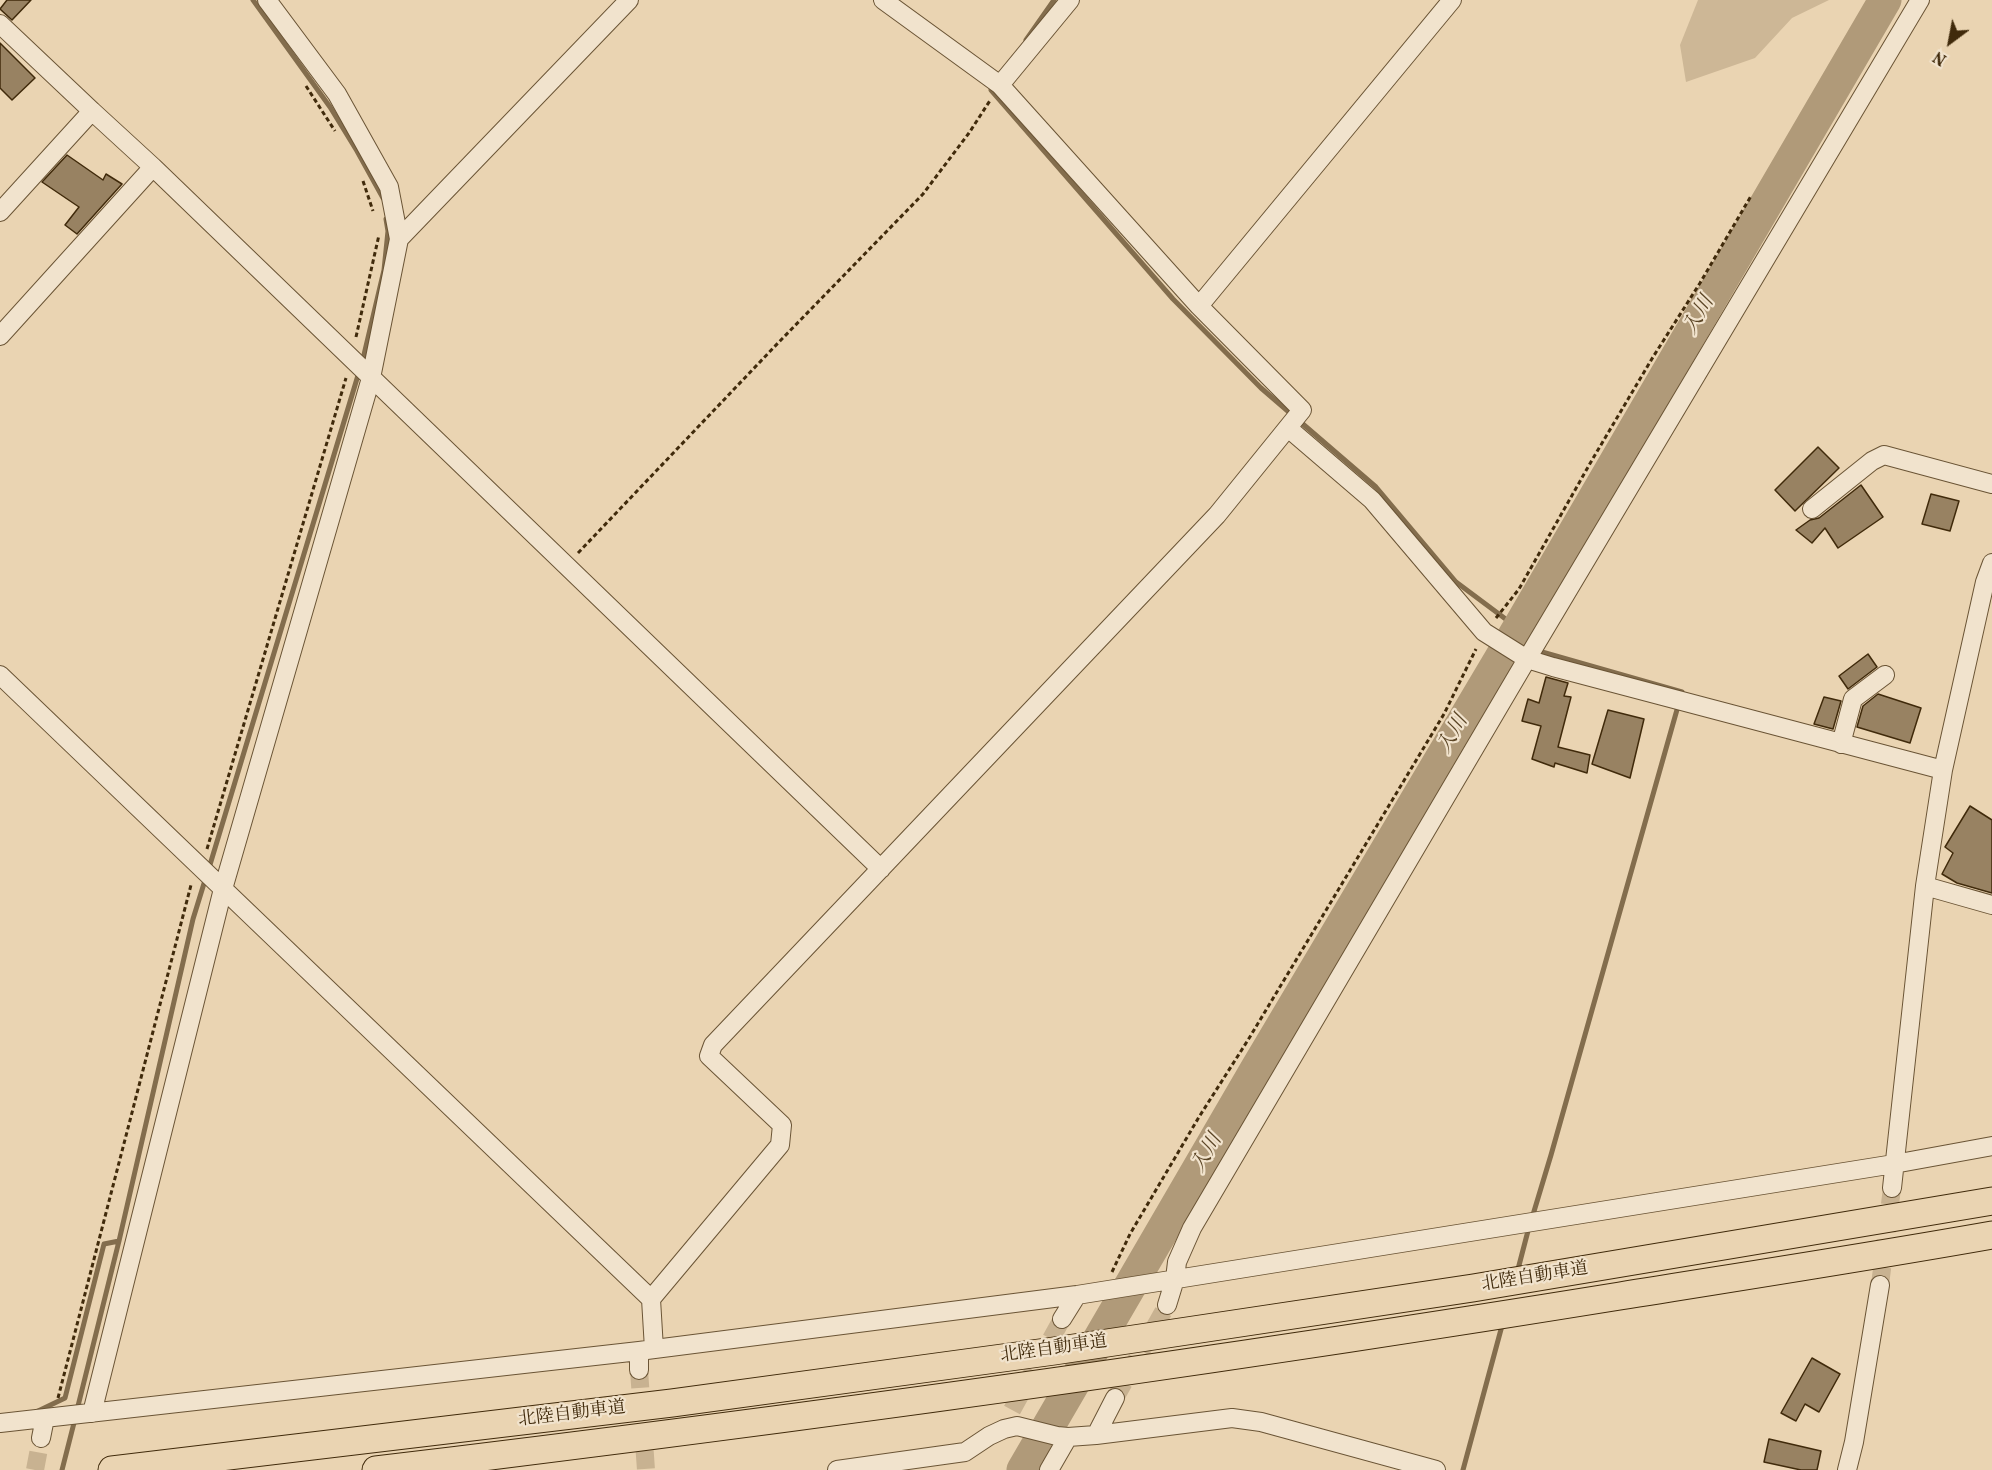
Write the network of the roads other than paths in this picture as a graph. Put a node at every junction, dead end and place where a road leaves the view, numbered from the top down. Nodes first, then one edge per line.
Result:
1 (267, 0) edge
2 (628, 0) edge
3 (883, 0) edge
4 (1070, 0) edge
5 (1452, 0) edge
6 (1920, 0) edge
7 (0, 24) edge
8 (1000, 86) junction
9 (92, 111) junction
10 (153, 167) junction
11 (0, 212) edge
12 (399, 239) junction
13 (1199, 306) junction
14 (0, 336) edge
15 (371, 378) junction
16 (1288, 428) junction
17 (1992, 484) edge
18 (1812, 509) dead end
19 (1992, 563) edge
20 (1527, 659) junction
21 (1885, 675) dead end
22 (4, 687) edge
23 (1841, 744) junction
24 (1943, 770) junction
25 (881, 869) junction
26 (1925, 886) junction
27 (223, 889) junction
28 (1992, 905) edge
29 (1992, 1146) edge
30 (1894, 1164) junction
31 (1892, 1188) tunnel mouth
32 (1992, 1201) edge
33 (1992, 1235) edge
34 (1175, 1279) junction
35 (1880, 1285) tunnel mouth
36 (1077, 1295) junction
37 (651, 1299) junction
38 (1167, 1305) tunnel mouth
39 (1062, 1318) tunnel mouth
40 (646, 1350) junction
41 (639, 1370) tunnel mouth
42 (1115, 1398) tunnel mouth
43 (1012, 1410) tunnel mouth
44 (92, 1413) junction
45 (49, 1418) junction
46 (0, 1423) edge
47 (1004, 1429) junction
48 (1096, 1435) junction
49 (1068, 1437) junction
50 (41, 1438) tunnel mouth
51 (112, 1470) edge
52 (376, 1470) edge
53 (837, 1470) edge
54 (1049, 1470) edge
55 (1436, 1470) edge
56 (1847, 1470) edge

1 - 12 street
2 - 12 street
3 - 8 street
4 - 8 street
5 - 13 street
6 - 20 street
7 - 9 street
8 - 13 street
9 - 10 street
9 - 11 street
10 - 14 street
10 - 15 street
12 - 15 street
13 - 16 street
15 - 25 street
15 - 27 street
16 - 20 street
16 - 25 street
17 - 18 street
19 - 24 street
20 - 23 street
20 - 34 street
21 - 23 street
22 - 27 street
23 - 24 street
24 - 26 street
25 - 37 street
26 - 28 street
26 - 30 street
27 - 37 street
27 - 44 street
29 - 30 street
30 - 31 street
30 - 34 street
32 - 51 highway, 北陸自動車道
33 - 52 highway, 北陸自動車道
34 - 36 street
34 - 38 street
35 - 56 street
36 - 39 street
36 - 40 street
37 - 40 street
40 - 41 street
40 - 44 street
42 - 48 street
43 - 47 street
44 - 45 street
45 - 46 street
45 - 50 street
47 - 49 street
47 - 53 street
48 - 49 street
48 - 55 street
49 - 54 street

